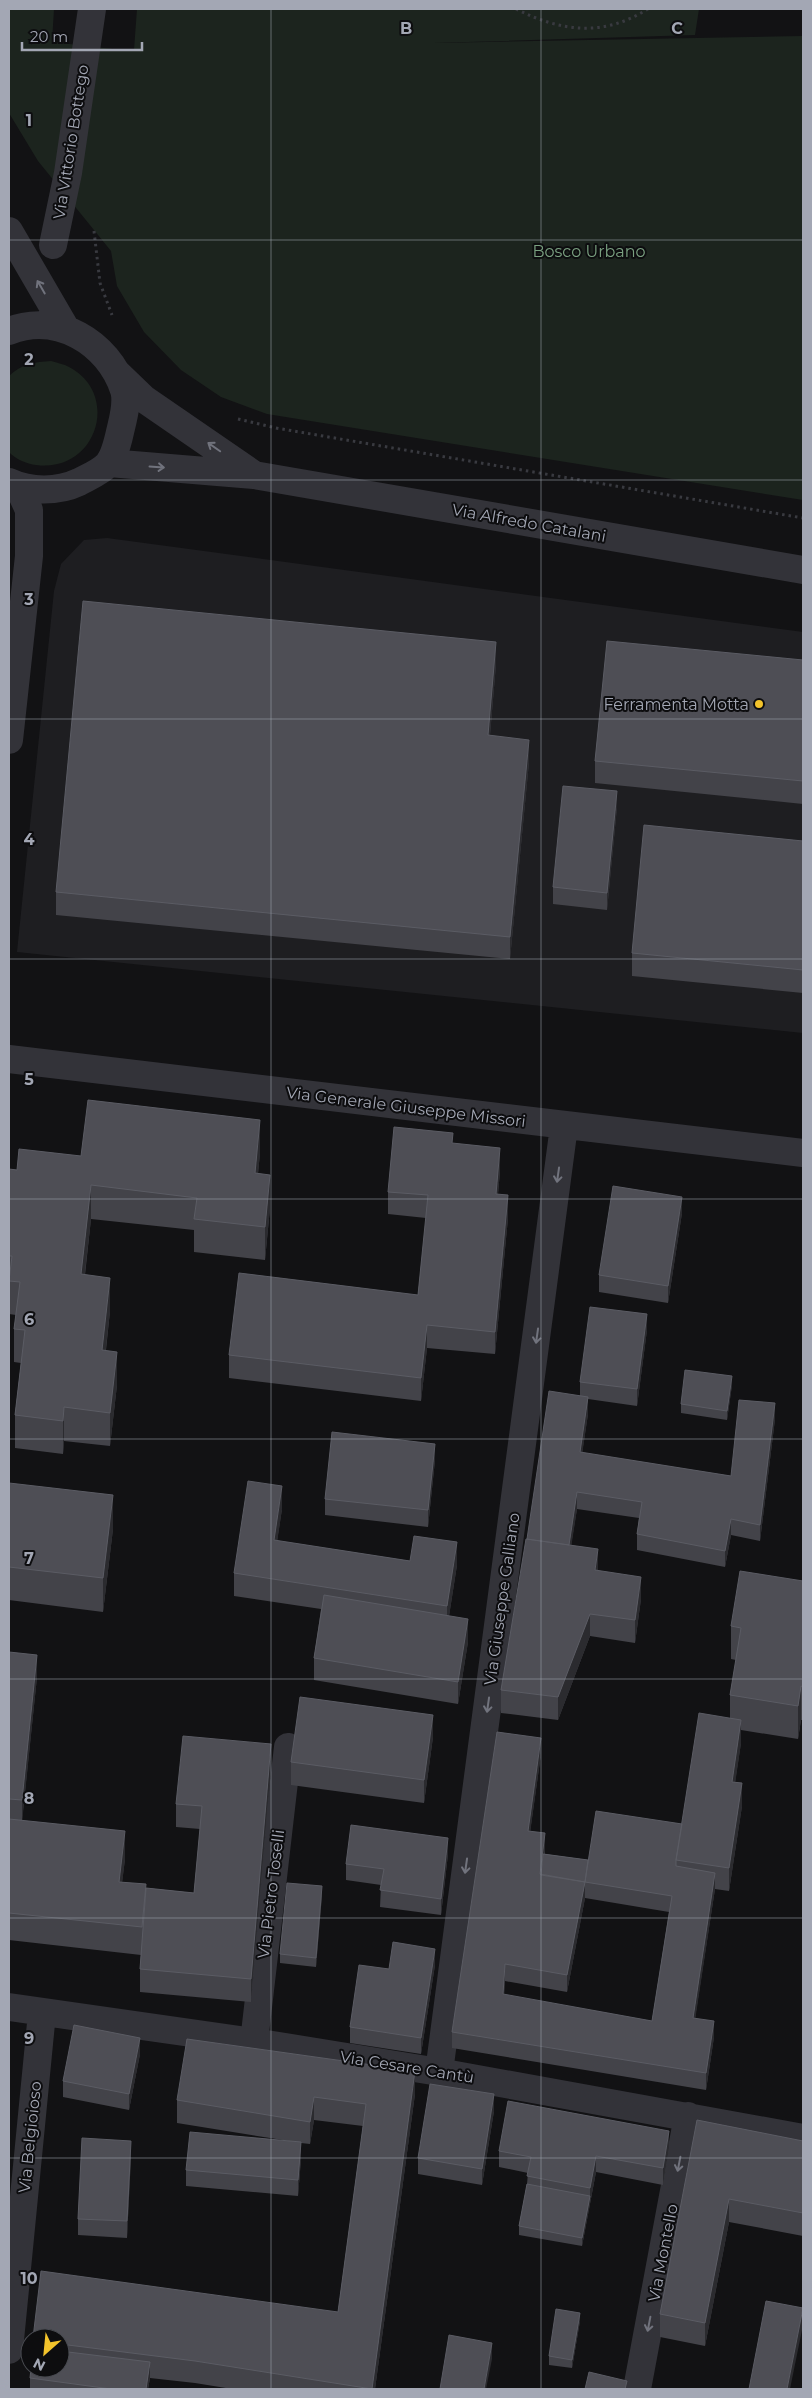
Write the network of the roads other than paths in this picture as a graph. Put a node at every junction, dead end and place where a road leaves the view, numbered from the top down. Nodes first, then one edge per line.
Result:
1 (92, 9) edge
2 (9, 231) edge
3 (53, 244) dead end
4 (66, 329) junction
5 (9, 332) edge
6 (114, 370) junction
7 (109, 463) junction
8 (254, 475) junction
9 (13, 484) edge
10 (803, 570) edge
11 (9, 740) edge
12 (9, 1059) edge
13 (564, 1126) junction
14 (803, 1153) edge
15 (288, 1747) dead end
16 (9, 2007) edge
17 (42, 2013) junction
18 (254, 2042) junction
19 (439, 2072) junction
20 (688, 2116) junction
21 (803, 2138) edge
22 (9, 2350) edge
23 (637, 2389) edge

1 - 3 street, Via Vittorio Bottego
4 -> 2 street
4 - 5 street
4 - 6 street
6 - 7 street
8 -> 6 street, Via Alfredo Catalani
7 -> 8 street, Via Alfredo Catalani
7 - 9 street
8 - 10 street, Via Alfredo Catalani
9 - 11 street
12 - 13 street, Via Generale Giuseppe Missori
13 - 14 street, Via Generale Giuseppe Missori
13 -> 19 street, Via Giuseppe Galliano
15 - 18 street, Via Pietro Toselli
16 - 17 street, Via Cesare Cantù
17 - 18 street, Via Cesare Cantù
17 - 22 street, Via Belgioioso
18 - 19 street, Via Cesare Cantù
19 - 20 street, Via Cesare Cantù
20 - 21 street, Via Cesare Cantù
20 -> 23 street, Via Montello

